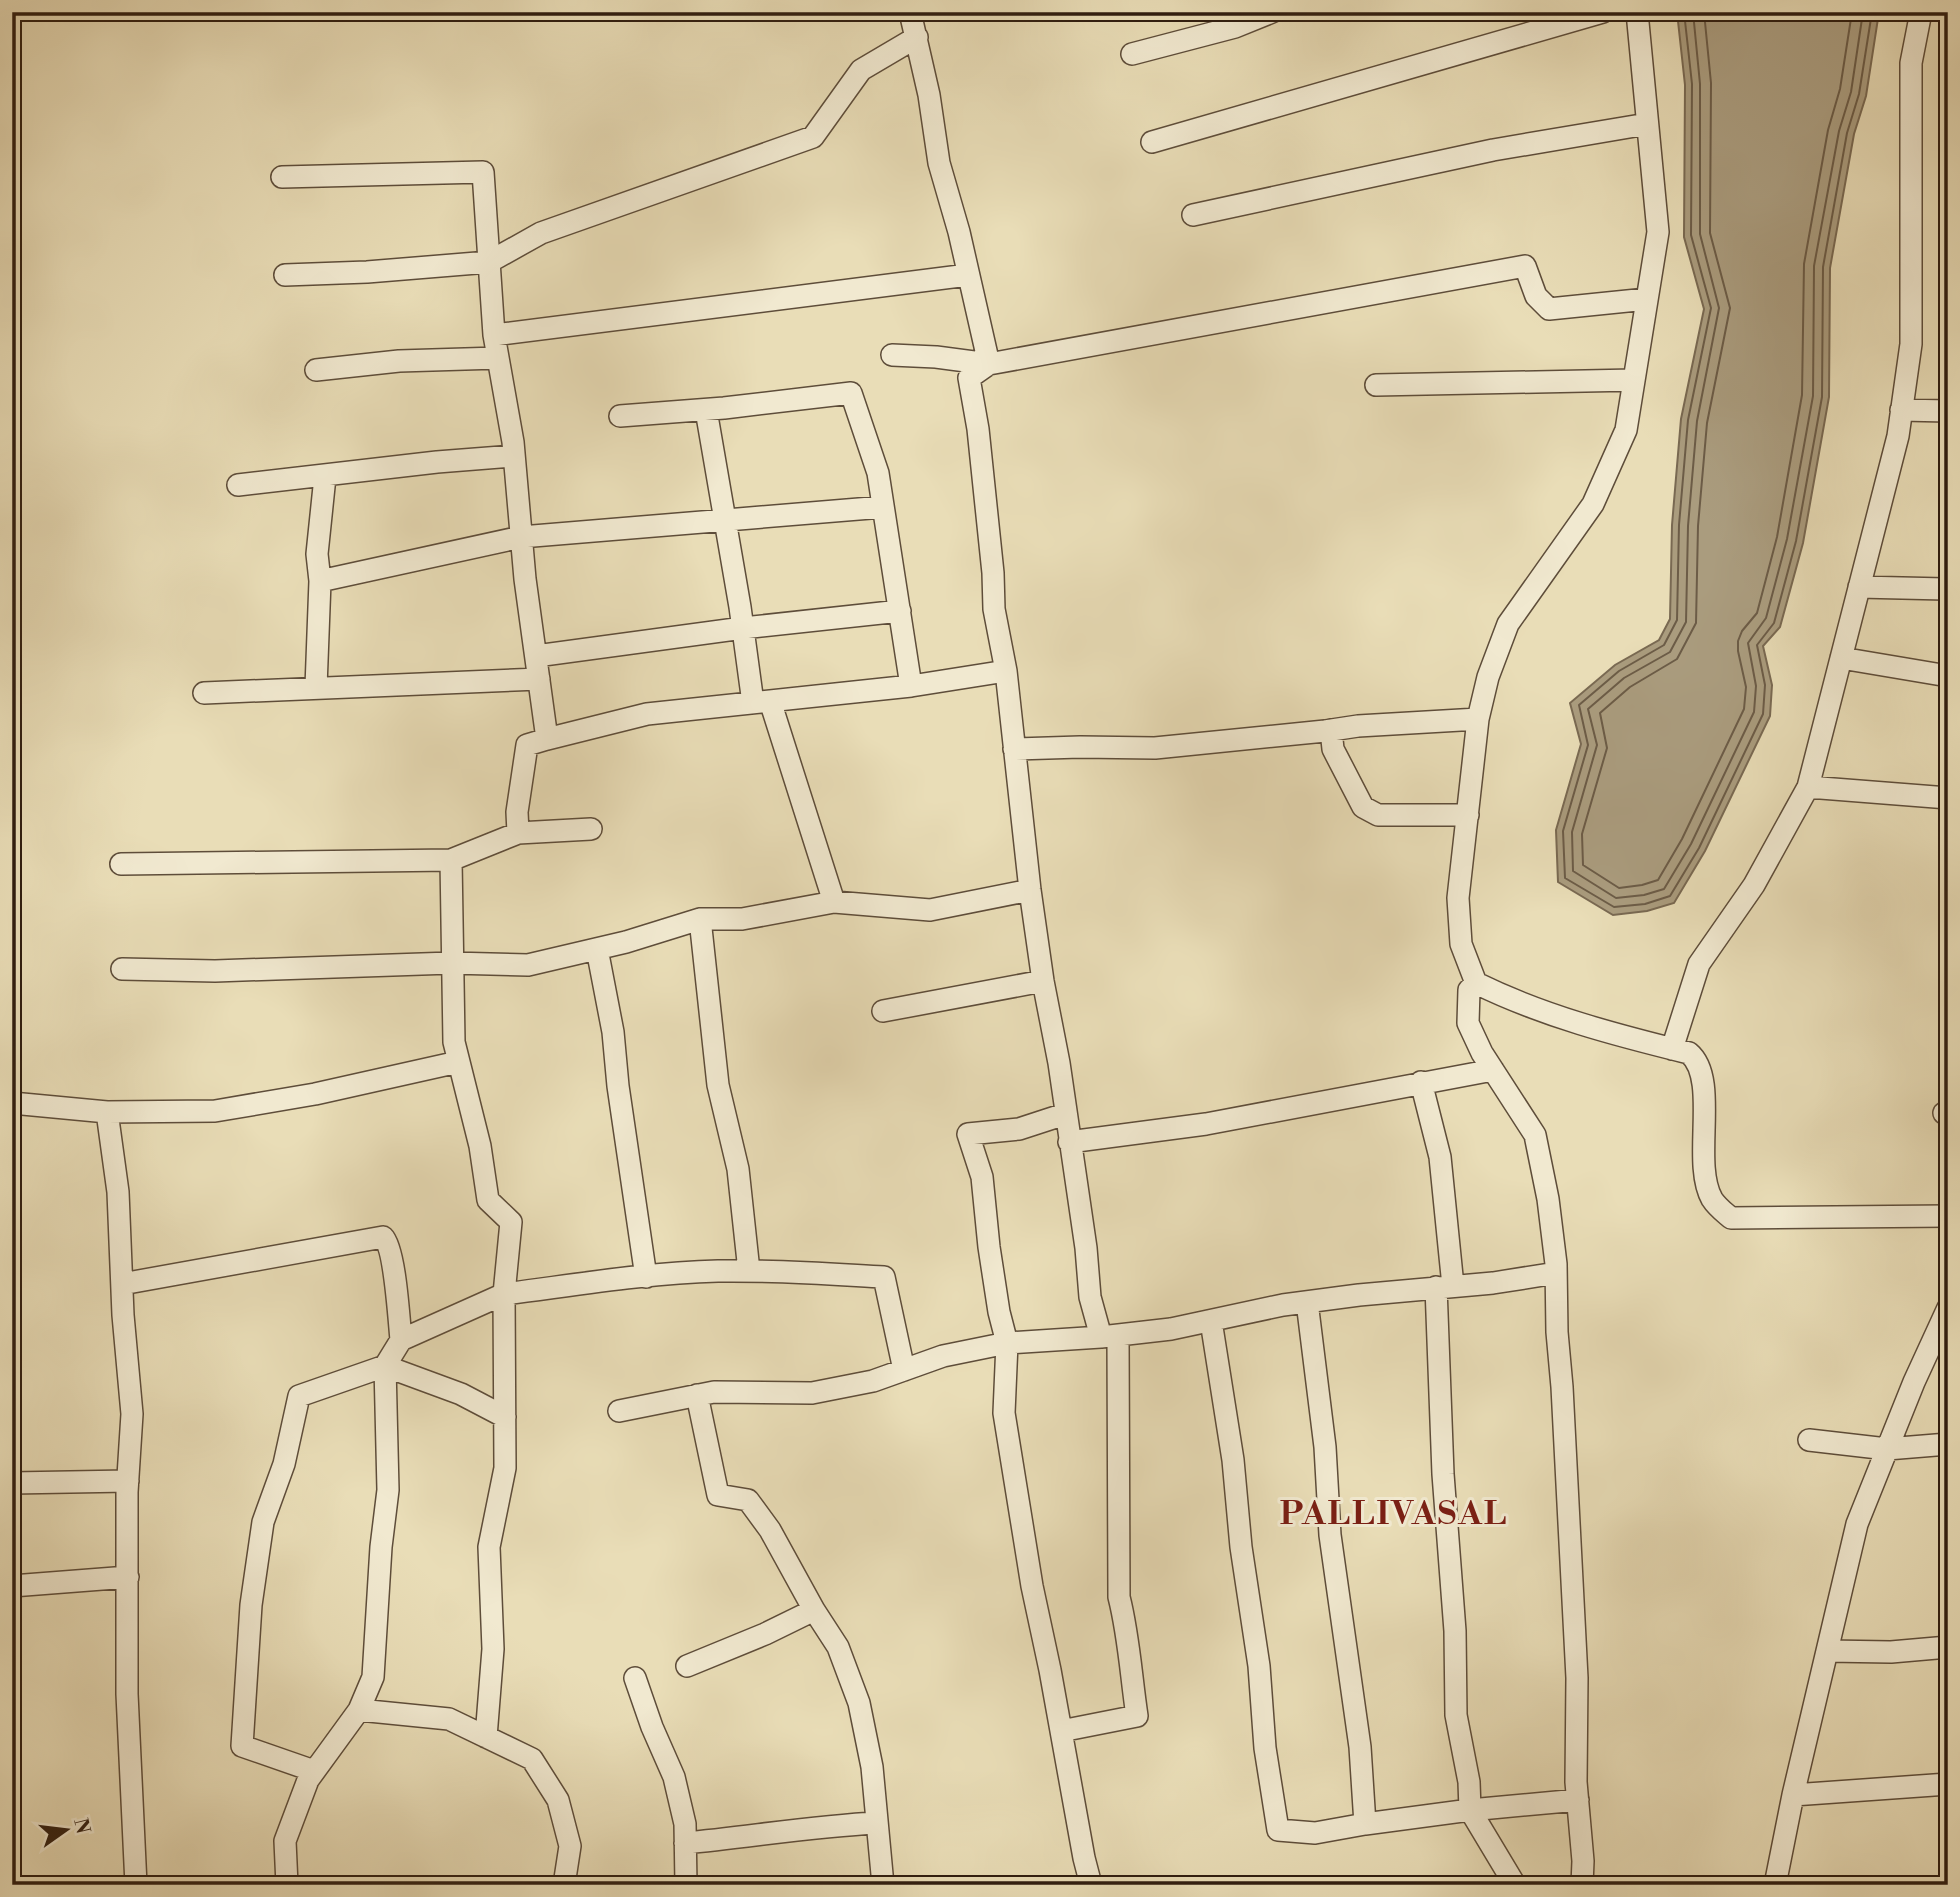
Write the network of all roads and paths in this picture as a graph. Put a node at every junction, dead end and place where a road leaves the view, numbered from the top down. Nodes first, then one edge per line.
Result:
1 (911, 12) edge
2 (1272, 12) edge
3 (1602, 12) edge
4 (1637, 12) edge
5 (1921, 12) edge
6 (917, 37) junction
7 (1132, 54) dead end
8 (1647, 124) junction
9 (1152, 142) dead end
10 (282, 177) dead end
11 (1194, 215) dead end
12 (489, 261) junction
13 (285, 275) dead end
14 (968, 275) junction
15 (1647, 299) junction
16 (494, 335) junction
17 (892, 355) dead end
18 (498, 358) junction
19 (989, 364) junction
20 (316, 370) dead end
21 (1634, 380) junction
22 (1376, 385) dead end
23 (706, 410) junction
24 (1902, 410) junction
25 (1948, 411) edge
26 (620, 416) dead end
27 (514, 456) junction
28 (325, 477) junction
29 (238, 485) dead end
30 (883, 507) junction
31 (724, 521) junction
32 (521, 537) junction
33 (320, 581) junction
34 (1948, 586) edge
35 (1860, 587) junction
36 (900, 611) junction
37 (743, 628) junction
38 (536, 656) junction
39 (1841, 658) junction
40 (1006, 671) junction
41 (1948, 676) edge
42 (539, 679) junction
43 (911, 685) junction
44 (316, 687) junction
45 (204, 694) dead end
46 (761, 702) junction
47 (1478, 719) junction
48 (1331, 730) junction
49 (547, 738) junction
50 (1014, 749) junction
51 (1808, 788) junction
52 (1948, 798) edge
53 (1468, 815) junction
54 (592, 829) dead end
55 (518, 833) junction
56 (452, 860) junction
57 (121, 864) dead end
58 (1030, 890) junction
59 (834, 902) junction
60 (700, 919) junction
61 (597, 949) junction
62 (451, 963) junction
63 (121, 969) dead end
64 (1043, 981) junction
65 (1476, 984) junction
66 (883, 1011) dead end
67 (1672, 1049) junction
68 (458, 1062) junction
69 (1493, 1070) junction
70 (1421, 1082) junction
71 (12, 1103) edge
72 (107, 1112) junction
73 (1065, 1114) junction
74 (1069, 1142) junction
75 (1948, 1216) edge
76 (749, 1271) junction
77 (1556, 1273) junction
78 (646, 1277) junction
79 (121, 1284) junction
80 (1444, 1286) junction
81 (504, 1294) junction
82 (1307, 1302) junction
83 (1948, 1308) edge
84 (1211, 1321) junction
85 (1109, 1336) junction
86 (401, 1340) junction
87 (1007, 1343) junction
88 (385, 1366) junction
89 (904, 1370) junction
90 (697, 1395) junction
91 (619, 1411) dead end
92 (506, 1417) junction
93 (1808, 1440) dead end
94 (1948, 1444) edge
95 (1887, 1449) junction
96 (128, 1481) junction
97 (12, 1483) edge
98 (128, 1577) junction
99 (12, 1586) edge
100 (814, 1610) junction
101 (1948, 1647) edge
102 (1827, 1651) junction
103 (687, 1666) dead end
104 (635, 1678) dead end
105 (359, 1710) junction
106 (1061, 1731) junction
107 (486, 1737) junction
108 (314, 1771) junction
109 (1948, 1784) edge
110 (1793, 1796) junction
111 (1578, 1800) junction
112 (1470, 1810) junction
113 (877, 1823) junction
114 (1365, 1824) junction
115 (685, 1843) junction
116 (136, 1885) edge
117 (287, 1885) edge
118 (564, 1885) edge
119 (686, 1885) edge
120 (883, 1885) edge
121 (1091, 1885) edge
122 (1515, 1885) edge
123 (1582, 1885) edge
124 (1775, 1885) edge

1 - 6 street
2 - 7 street
3 - 9 street
4 - 8 street
5 - 24 street
6 - 12 street
6 - 14 street
8 - 11 street
8 - 15 street
10 - 12 street
12 - 13 street
12 - 16 street
14 - 16 street
14 - 19 street
15 - 19 street
15 - 21 street
16 - 18 street
17 - 19 street
18 - 20 street
18 - 27 street
19 - 40 street
21 - 22 street
21 - 47 street
23 - 26 street
23 - 30 street
23 - 31 street
24 - 25 street
24 - 35 street
27 - 28 street
27 - 32 street
28 - 29 street
28 - 33 street
30 - 31 street
30 - 36 street
31 - 32 street
31 - 37 street
32 - 33 street
32 - 38 street
33 - 44 street
34 - 35 street
35 - 39 street
36 - 37 street
36 - 43 street
37 - 38 street
37 - 46 street
38 - 42 street
39 - 41 street
39 - 51 street
40 - 43 street
40 - 50 street
42 - 44 street
42 - 49 street
43 - 46 street
44 - 45 street
46 - 49 street
46 - 59 street
47 - 48 street
47 - 53 street
48 - 50 street
48 - 53 street
49 - 55 street
50 - 58 street
51 - 52 street
51 - 67 street
53 - 65 street
54 - 55 street
55 - 56 street
56 - 57 street
56 - 62 street
58 - 59 street
58 - 64 street
59 - 60 street
60 - 61 street
60 - 76 street
61 - 62 street
61 - 78 street
62 - 63 street
62 - 68 street
64 - 66 street
64 - 73 street
65 - 67 street
65 - 69 street
67 - 75 street
68 - 72 street
68 - 81 street
69 - 70 street
69 - 77 street
70 - 74 street
70 - 80 street
71 - 72 street
72 - 79 street
73 - 74 street
73 - 87 street
74 - 85 street
76 - 78 street
76 - 89 street
77 - 80 street
77 - 111 street
78 - 81 street
79 - 86 street
79 - 96 street
80 - 82 street
80 - 112 street
81 - 86 street
81 - 92 street
82 - 84 street
82 - 114 street
83 - 95 street
84 - 85 street
84 - 114 street
85 - 87 street
85 - 106 street
86 - 88 street
87 - 89 street
87 - 106 street
88 - 92 street
88 - 105 street
88 - 108 street
89 - 90 street
90 - 91 street
90 - 100 street
92 - 107 street
93 - 95 street
94 - 95 street
95 - 102 street
96 - 97 street
96 - 98 street
98 - 99 street
98 - 116 street
100 - 103 street
100 - 113 street
101 - 102 street
102 - 110 street
104 - 115 street
105 - 107 street
105 - 108 street
106 - 121 street
107 - 118 street
108 - 117 street
109 - 110 street
110 - 124 street
111 - 112 street
111 - 123 street
112 - 114 street
112 - 122 street
113 - 115 street
113 - 120 street
115 - 119 street

